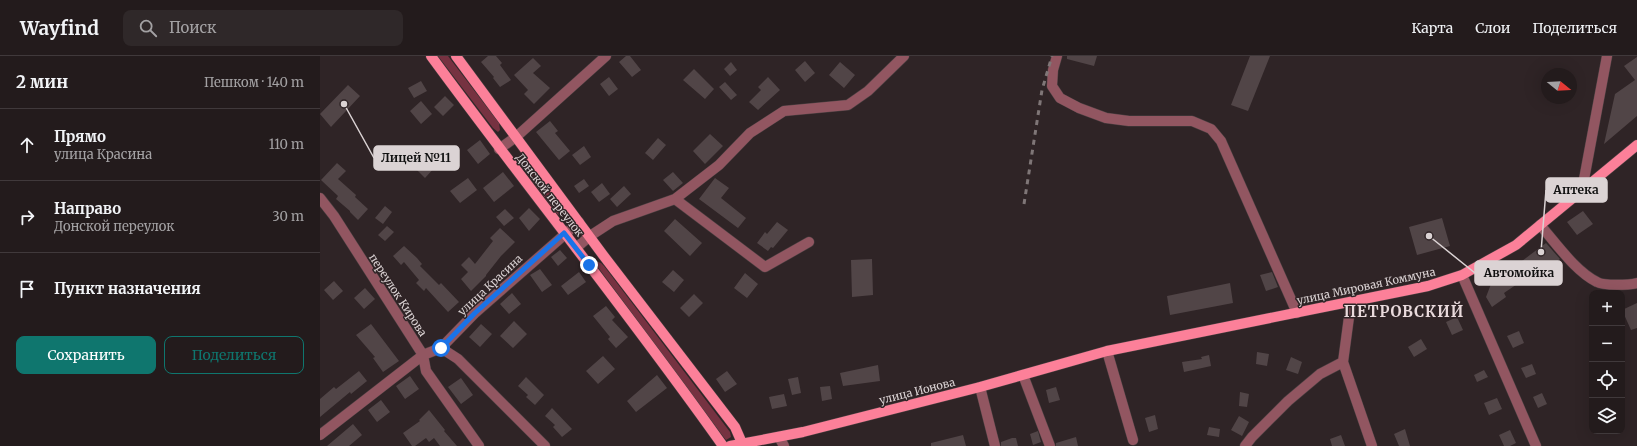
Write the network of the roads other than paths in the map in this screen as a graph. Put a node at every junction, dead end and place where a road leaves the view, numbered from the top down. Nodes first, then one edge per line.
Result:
1 (431, 56) edge
2 (456, 56) edge
3 (606, 56) edge
4 (904, 56) edge
5 (1057, 56) edge
6 (1607, 56) edge
7 (516, 136) junction
8 (1637, 146) edge
9 (499, 149) junction
10 (1582, 190) junction
11 (320, 198) edge
12 (675, 199) junction
13 (579, 222) junction
14 (1540, 225) junction
15 (564, 233) junction
16 (590, 236) junction
17 (809, 242) dead end
18 (576, 248) junction
19 (1462, 275) junction
20 (1637, 283) edge
21 (1351, 302) junction
22 (1297, 313) junction
23 (441, 348) junction
24 (1107, 351) junction
25 (423, 355) junction
26 (1344, 362) junction
27 (1023, 375) junction
28 (980, 387) junction
29 (320, 435) edge
30 (778, 437) junction
31 (1133, 440) dead end
32 (742, 445) edge
33 (479, 446) edge
34 (545, 446) edge
35 (723, 446) edge
36 (730, 446) edge
37 (784, 446) edge
38 (995, 446) edge
39 (1050, 446) edge
40 (1245, 446) edge
41 (1372, 446) edge
42 (1536, 446) edge

1 - 9 main road, Донской переулок
2 - 7 main road, Донской переулок
3 - 7 street
4 - 12 street
5 - 22 street
6 - 10 street
7 - 9 street
7 - 13 main road, Донской переулок
8 - 10 main road, улица Мировая Коммуна
9 - 15 main road, Донской переулок
10 - 14 main road, улица Мировая Коммуна
11 - 25 street, переулок Кирова
12 - 16 street
12 - 17 street
13 - 15 street, улица Красина
13 - 16 main road, Донской переулок
14 - 19 main road, улица Мировая Коммуна
14 - 20 street
15 - 18 main road, Донской переулок
15 - 23 street, улица Красина
16 - 18 street
16 - 32 main road, Донской переулок
18 - 35 main road, Донской переулок
19 - 21 main road, улица Мировая Коммуна
19 - 42 street
21 - 22 main road, улица Мировая Коммуна
21 - 26 street
22 - 24 main road, улица Мировая Коммуна
23 - 25 street, улица Красина
23 - 34 street
24 - 27 main road, улица Ионова
24 - 31 street
25 - 29 street, улица Красина
25 - 33 street, переулок Кирова
26 - 40 street
26 - 41 street
27 - 28 main road, улица Ионова
27 - 39 street
28 - 30 main road, улица Ионова
28 - 38 street
30 - 32 main road, улица Ионова
30 - 37 street
32 - 36 main road, улица Ионова

